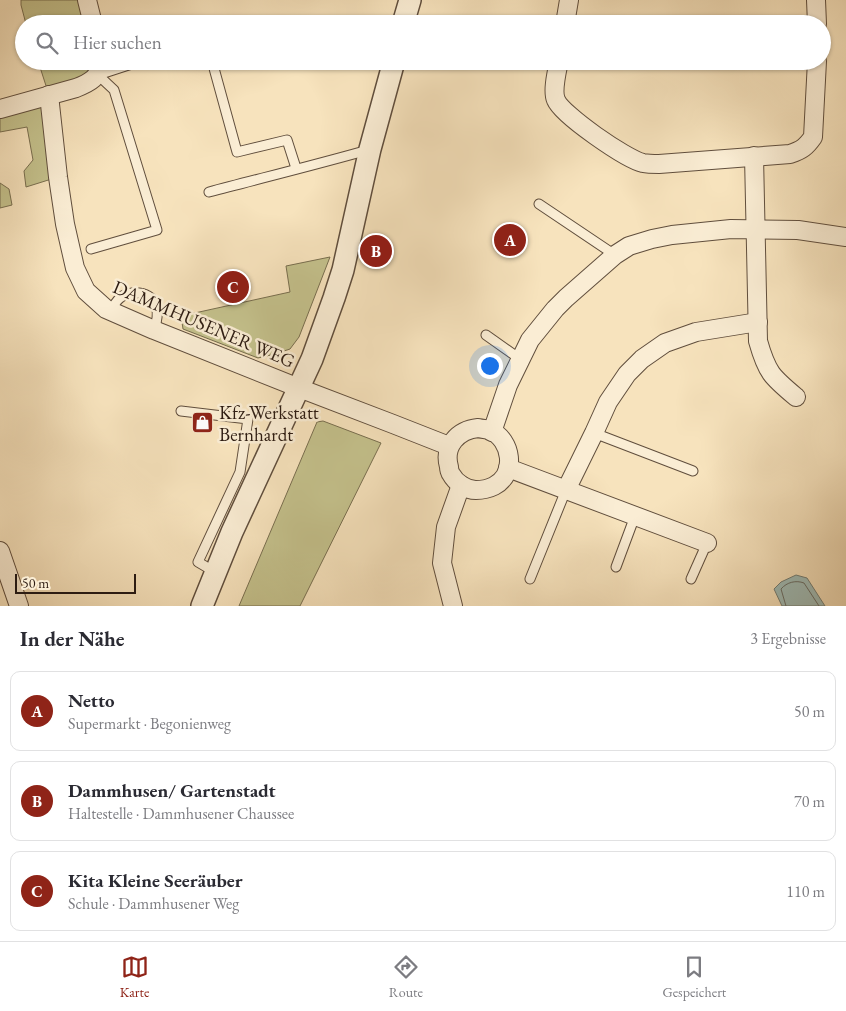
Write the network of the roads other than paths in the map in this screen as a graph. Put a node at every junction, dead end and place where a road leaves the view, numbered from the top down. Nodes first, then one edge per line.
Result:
1 (87, 0) edge
2 (410, 0) edge
3 (569, 0) edge
4 (816, 0) edge
5 (90, 15) edge
6 (406, 15) edge
7 (566, 15) edge
8 (817, 15) edge
9 (98, 70) edge
10 (100, 70) edge
11 (214, 70) edge
12 (392, 70) edge
13 (557, 70) edge
14 (817, 70) edge
15 (50, 95) junction
16 (0, 109) edge
17 (370, 149) junction
18 (754, 156) junction
19 (296, 168) junction
20 (209, 192) dead end
21 (539, 204) dead end
22 (755, 229) junction
23 (846, 237) edge
24 (91, 249) dead end
25 (615, 255) junction
26 (111, 312) junction
27 (758, 322) junction
28 (154, 330) junction
29 (486, 335) dead end
30 (520, 359) junction
31 (299, 388) junction
32 (796, 397) dead end
33 (180, 411) dead end
34 (492, 432) junction
35 (594, 433) junction
36 (448, 446) junction
37 (508, 468) junction
38 (693, 471) dead end
39 (461, 485) junction
40 (566, 490) junction
41 (635, 516) junction
42 (707, 542) joint
43 (0, 551) edge
44 (616, 566) dead end
45 (216, 572) junction
46 (530, 579) dead end
47 (691, 579) dead end
48 (19, 606) edge
49 (202, 606) edge
50 (453, 606) edge

1 - 5 street
2 - 6 street
3 - 7 street
4 - 8 street
9 - 15 street
10 - 24 lane
11 - 19 lane
12 - 17 street
13 - 18 street
14 - 18 street
15 - 16 street
15 - 26 street, DAMMHUSENER WEG
17 - 19 lane
17 - 31 street
18 - 22 street
19 - 20 lane
21 - 25 lane
22 - 23 street
22 - 25 street
22 - 27 street
25 - 30 street
26 - 28 street, DAMMHUSENER WEG
26 - 28 lane
27 - 32 street
27 - 35 street
28 - 31 street, DAMMHUSENER WEG
29 - 30 lane
30 - 34 street
31 - 36 street, DAMMHUSENER WEG
31 - 45 street
33 - 45 lane
34 - 36 street
34 - 37 street
35 - 38 lane
35 - 40 street
36 - 39 street
37 - 39 street
37 - 40 street
39 - 50 street
40 - 41 street
40 - 46 lane
41 - 42 street
41 - 44 lane
42 - 47 lane
43 - 48 street
45 - 49 street

